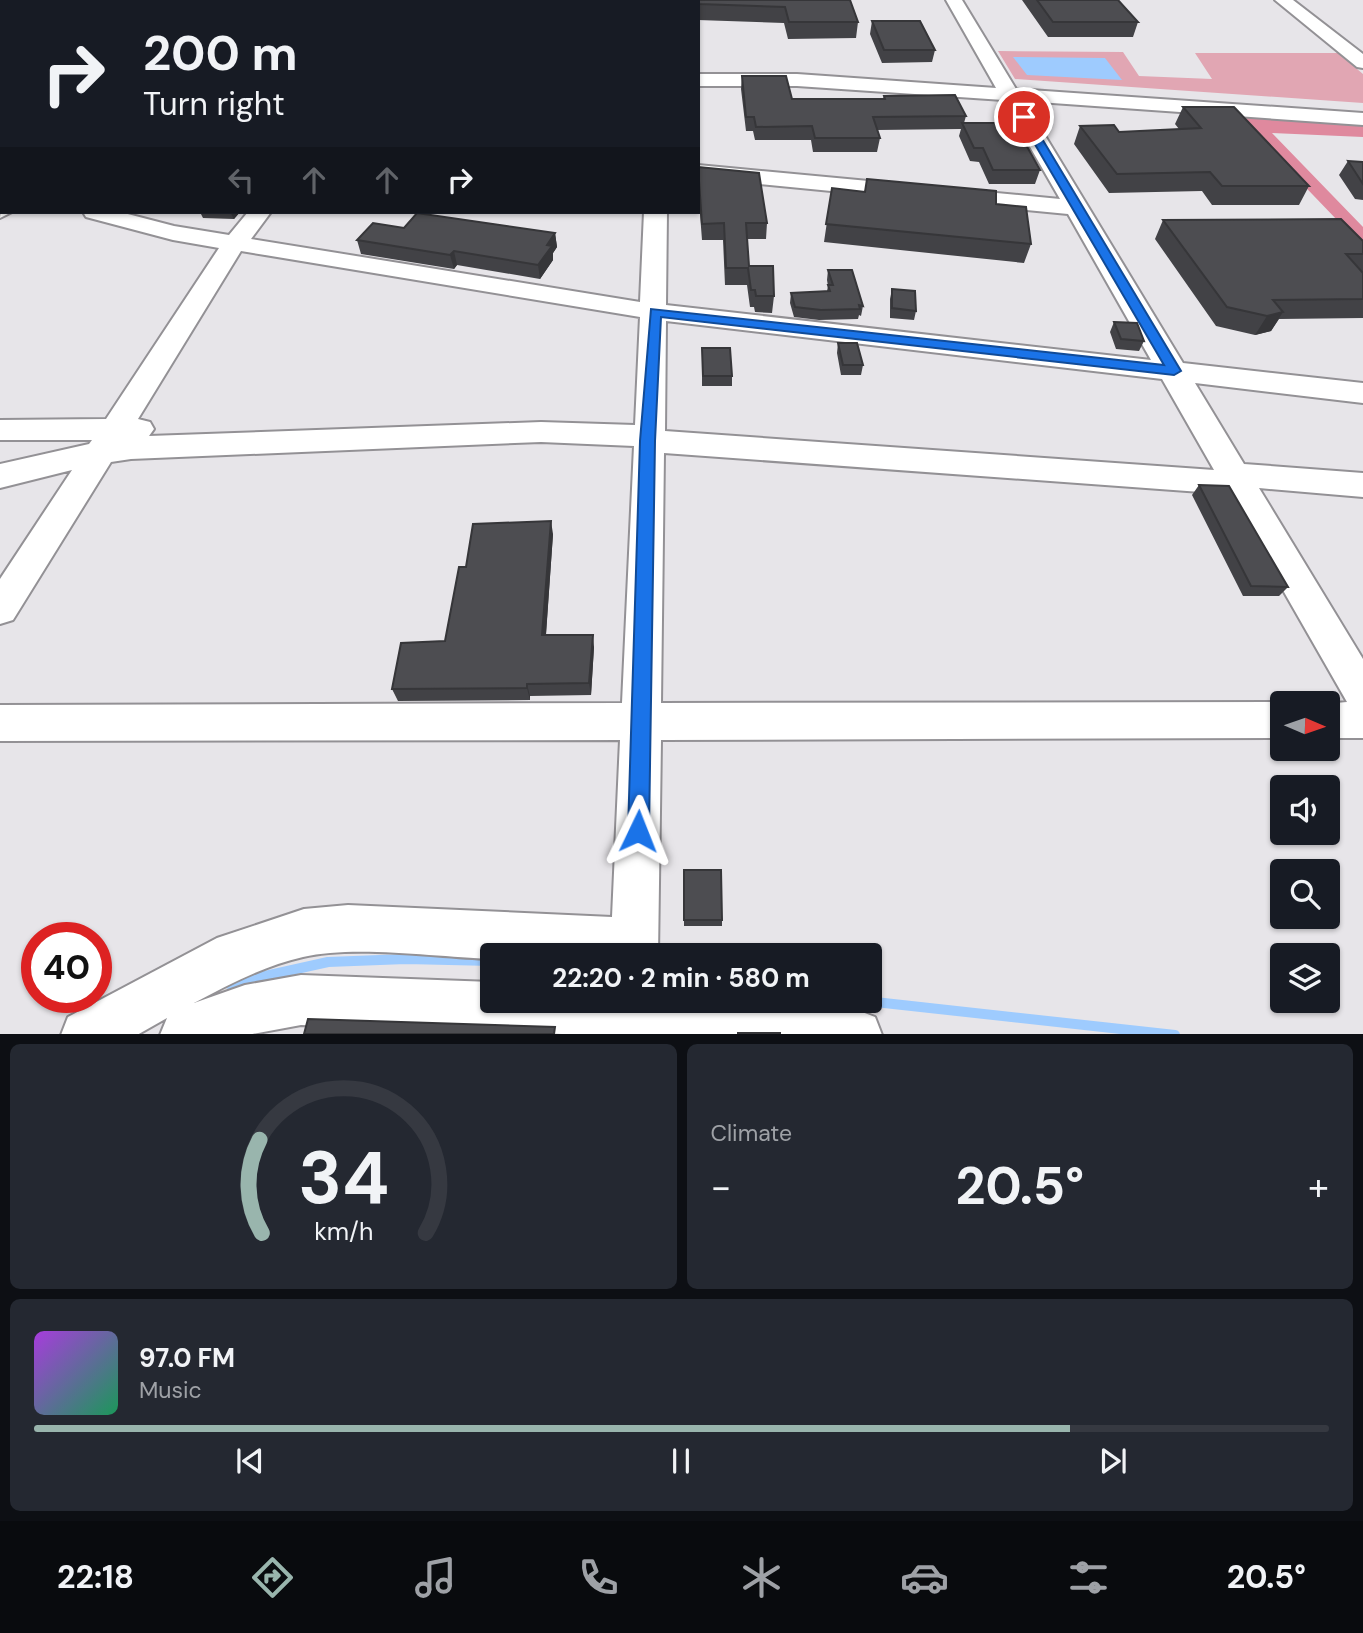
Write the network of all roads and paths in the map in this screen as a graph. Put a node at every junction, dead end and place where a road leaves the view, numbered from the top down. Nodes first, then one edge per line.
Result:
1 (954, 0) edge
2 (1283, 0) edge
3 (1363, 63) edge
4 (700, 80) edge
5 (1010, 94) junction
6 (1363, 119) edge
7 (700, 171) edge
8 (1078, 208) junction
9 (102, 214) edge
10 (258, 214) edge
11 (656, 214) edge
12 (234, 244) junction
13 (655, 312) junction
14 (1174, 371) junction
15 (1363, 393) edge
16 (0, 430) edge
17 (648, 432) junction
18 (106, 442) junction
19 (0, 476) edge
20 (1238, 479) junction
21 (1363, 485) edge
22 (0, 609) edge
23 (1363, 694) edge
24 (1270, 720) edge
25 (1340, 720) edge
26 (1363, 720) edge
27 (643, 721) junction
28 (0, 723) edge
29 (559, 943) edge
30 (634, 943) edge
31 (632, 1016) edge
32 (86, 1034) edge
33 (185, 1034) edge
34 (857, 1034) edge

1 - 5 street
2 - 3 street
4 - 5 street
5 - 6 street
5 - 8 street
7 - 8 street
8 - 14 street
9 - 12 street
10 - 12 street
11 - 13 street
12 - 13 street
12 - 18 street
13 - 14 street
13 - 17 street
14 - 15 street
14 - 20 street
16 - 18 street
17 - 18 street
17 - 20 street
17 - 27 street
18 - 19 street
18 - 22 street
20 - 21 street
20 - 23 street
24 - 27 street
25 - 26 street
27 - 28 street
27 - 30 street
29 - 32 street
31 - 33 street
31 - 34 street

